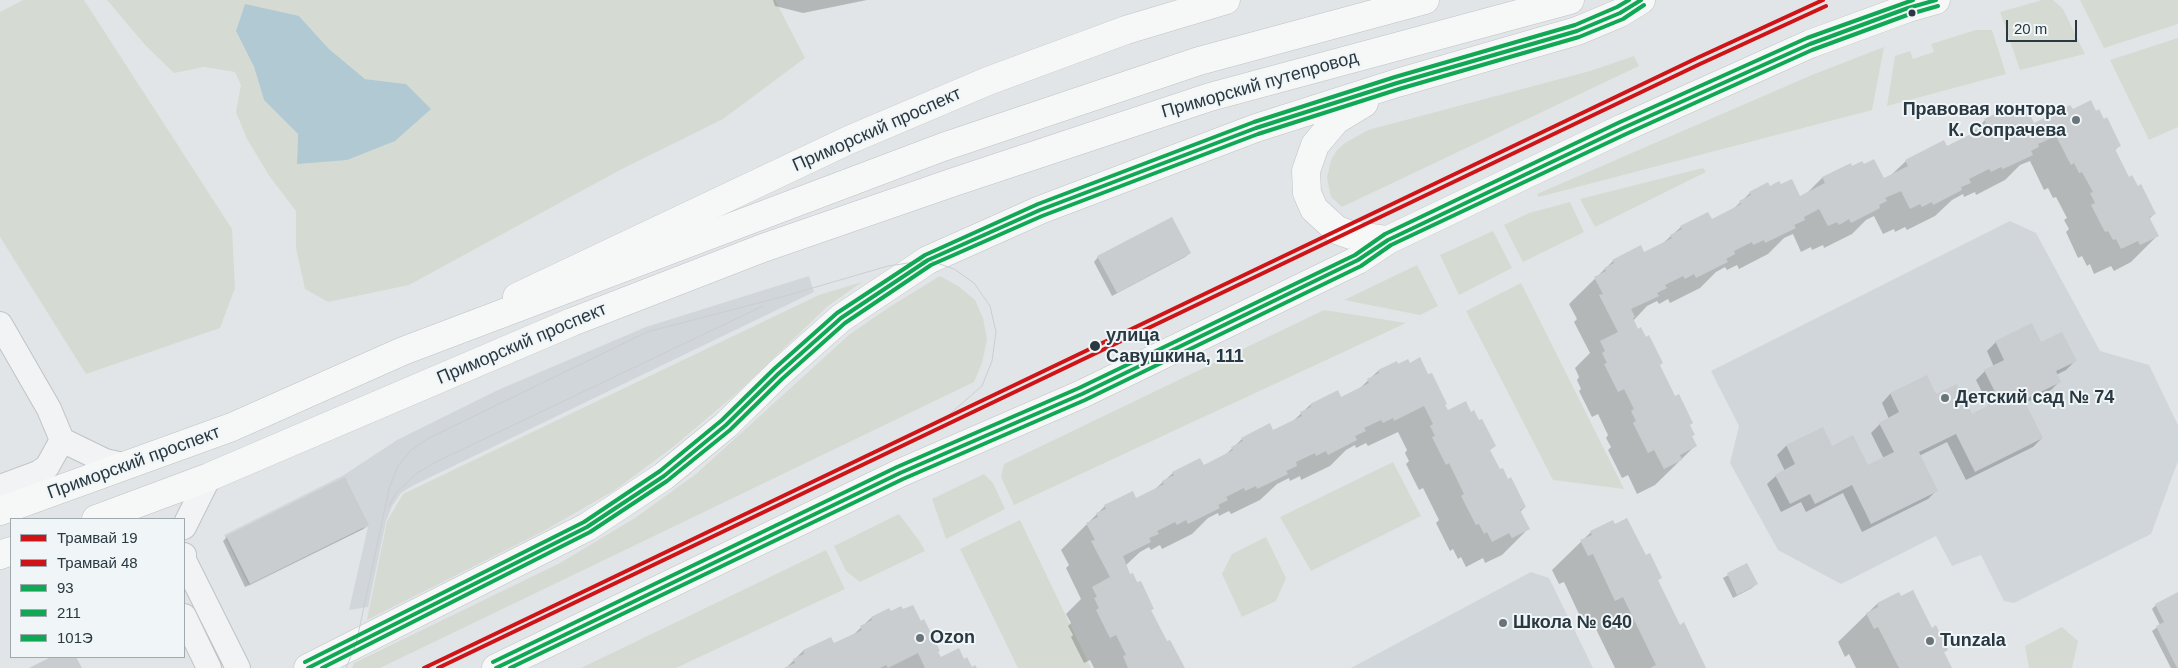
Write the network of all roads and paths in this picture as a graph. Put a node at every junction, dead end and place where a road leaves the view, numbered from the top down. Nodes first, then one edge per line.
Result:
1 (1226, 0) edge
2 (1425, 0) edge
3 (1570, 0) edge
4 (1641, 0) edge
5 (1936, 0) edge
6 (1397, 83) junction
7 (954, 182) joint
8 (1388, 240) junction
9 (0, 324) edge
10 (404, 351) junction
11 (62, 440) junction
12 (127, 466) junction
13 (209, 477) junction
14 (0, 487) edge
15 (0, 512) edge
16 (102, 518) edge
17 (185, 525) edge
18 (185, 562) edge
19 (185, 618) edge
20 (209, 668) edge
21 (238, 668) edge
22 (308, 668) edge
23 (496, 668) edge

1 - 10 main road, Приморский проспект
2 - 10 main road, Приморский проспект
3 - 7 main road, Приморский путепровод
4 - 6 main road
5 - 8 main road
6 - 8 main road
6 - 22 main road
7 - 13 main road, Приморский проспект
8 - 23 main road
9 - 11 street
10 - 12 main road, Приморский проспект
11 - 12 street
11 - 14 street
12 - 15 main road, Приморский проспект
13 - 16 main road, Приморский проспект
13 - 17 street
18 - 21 street
19 - 20 street

